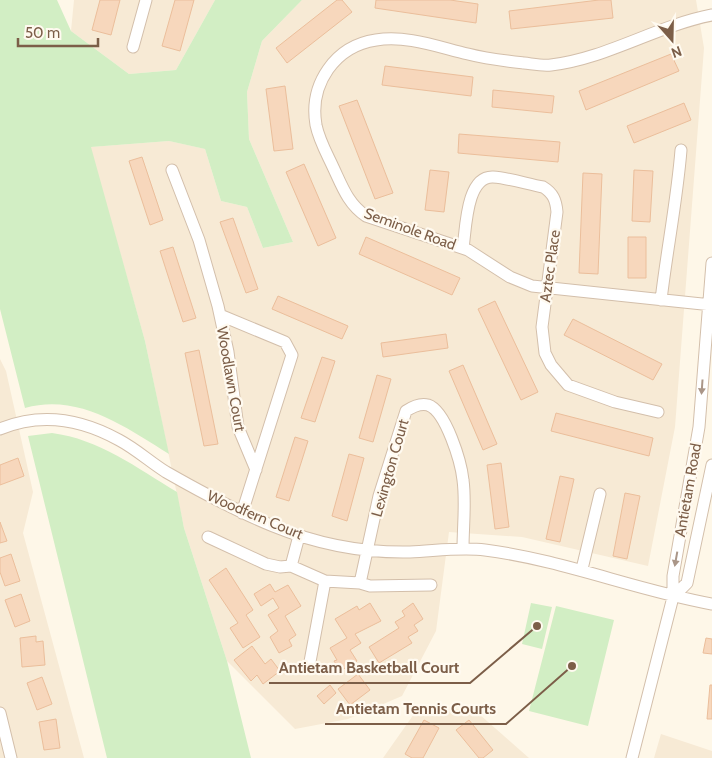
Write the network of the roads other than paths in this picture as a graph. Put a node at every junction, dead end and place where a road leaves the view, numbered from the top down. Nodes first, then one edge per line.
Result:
1 (146, 0) edge
2 (712, 15) edge
3 (133, 47) dead end
4 (681, 150) dead end
5 (172, 170) dead end
6 (463, 248) junction
7 (712, 263) edge
8 (547, 288) junction
9 (661, 300) junction
10 (710, 304) edge
11 (220, 315) junction
12 (658, 412) dead end
13 (0, 429) edge
14 (712, 465) edge
15 (256, 470) junction
16 (600, 494) dead end
17 (242, 513) junction
18 (208, 536) dead end
19 (299, 536) junction
20 (463, 549) junction
21 (367, 550) junction
22 (291, 566) junction
23 (582, 569) junction
24 (325, 581) junction
25 (360, 583) junction
26 (431, 585) dead end
27 (673, 597) junction
28 (712, 604) edge
29 (309, 667) dead end
30 (0, 713) edge
31 (11, 758) edge
32 (632, 758) edge

1 - 3 street
2 - 6 street, Seminole Road
4 - 9 street
5 - 11 street, Woodlawn Court
6 - 8 street, Seminole Road
6 - 8 street, Aztec Place
7 - 10 street, Antietam Road
8 - 9 street, Seminole Road
8 - 12 street, Aztec Place
9 - 10 street, Seminole Road
10 -> 27 street, Antietam Road
11 - 15 street, Woodlawn Court
11 - 15 street, Woodlawn Court
13 - 17 street, Woodfern Court
14 - 27 street, Antietam Road
15 - 17 street, Woodlawn Court
16 - 23 street
17 - 19 street, Woodfern Court
18 - 22 street
19 - 21 street, Woodfern Court
19 - 22 street
20 - 21 street, Woodfern Court
20 - 21 street, Lexington Court
20 - 23 street, Woodfern Court
21 - 25 street
22 - 24 street
23 - 27 street, Woodfern Court
24 - 25 street
24 - 29 street
25 - 26 street
27 - 28 street, Woodfern Court
27 - 32 street, Antietam Road
30 - 31 street

